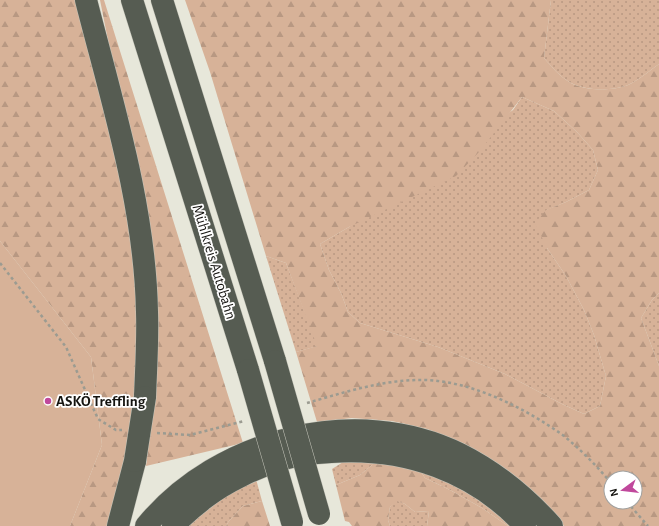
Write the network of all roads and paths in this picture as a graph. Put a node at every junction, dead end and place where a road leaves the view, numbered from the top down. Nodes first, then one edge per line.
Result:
1 (86, 0) edge
2 (132, 0) edge
3 (162, 0) edge
4 (0, 263) edge
5 (304, 404) dead end
6 (245, 420) dead end
7 (124, 430) dead end
8 (154, 432) dead end
9 (603, 474) edge
10 (634, 510) edge
11 (321, 520) edge
12 (293, 524) edge
13 (118, 526) edge
14 (146, 526) edge
15 (173, 526) edge
16 (525, 526) edge
17 (552, 526) edge
18 (648, 526) edge

1 - 13 highway, bridge
2 - 12 highway, Mühlkreis Autobahn, bridge
3 - 11 highway, Mühlkreis Autobahn, bridge
4 - 7 path
5 - 9 path
6 - 8 path
10 - 18 path
14 - 17 highway
15 - 16 highway

